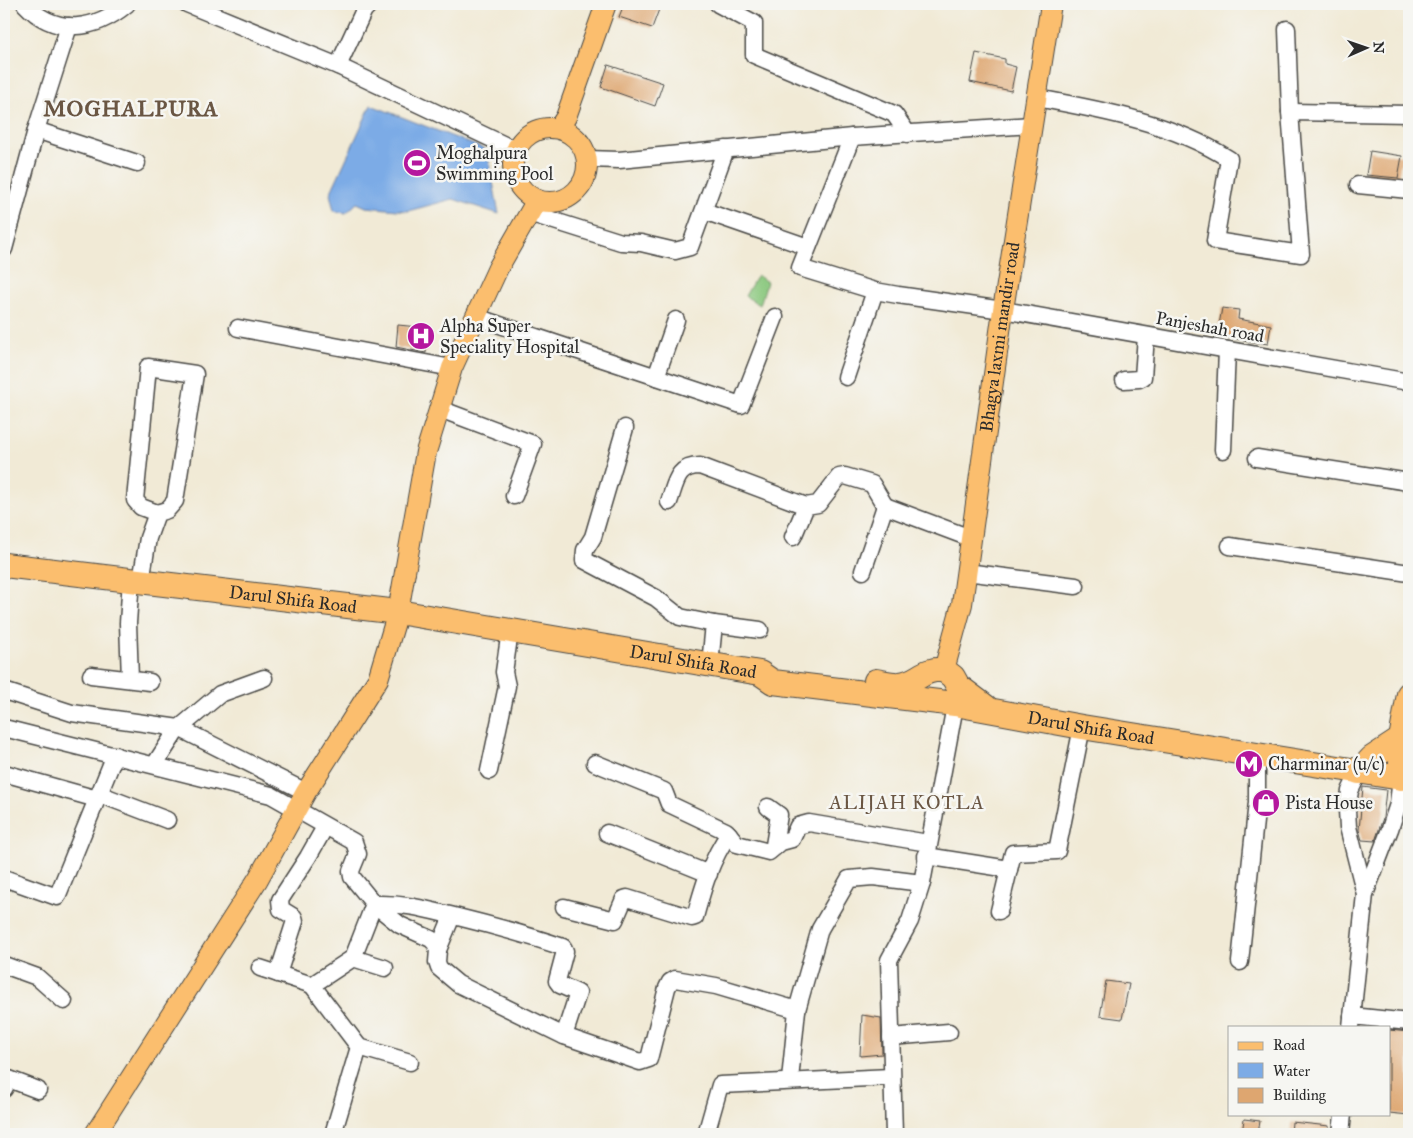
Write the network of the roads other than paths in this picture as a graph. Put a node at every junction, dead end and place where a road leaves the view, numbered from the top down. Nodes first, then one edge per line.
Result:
1 (25, 4) edge
2 (127, 4) edge
3 (186, 4) edge
4 (370, 4) edge
5 (606, 4) edge
6 (718, 4) edge
7 (1051, 4) edge
8 (69, 26) junction
9 (1287, 29) dead end
10 (338, 66) junction
11 (1036, 98) junction
12 (1290, 112) junction
13 (1409, 114) edge
14 (1031, 125) junction
15 (559, 128) junction
16 (36, 130) junction
17 (908, 134) junction
18 (852, 137) junction
19 (515, 150) junction
20 (726, 150) junction
21 (587, 159) junction
22 (137, 163) dead end
23 (1358, 185) dead end
24 (1409, 190) edge
25 (533, 206) junction
26 (704, 211) junction
27 (808, 247) junction
28 (4, 248) edge
29 (875, 291) junction
30 (1003, 310) junction
31 (476, 317) junction
32 (775, 317) dead end
33 (676, 320) dead end
34 (238, 328) dead end
35 (1146, 336) junction
36 (1227, 350) junction
37 (452, 368) junction
38 (656, 377) junction
39 (846, 377) dead end
40 (1124, 380) dead end
41 (1409, 382) edge
42 (440, 409) junction
43 (625, 428) dead end
44 (1223, 450) dead end
45 (1256, 458) dead end
46 (1409, 482) edge
47 (514, 496) dead end
48 (669, 502) dead end
49 (806, 506) junction
50 (885, 506) junction
51 (157, 513) junction
52 (794, 537) dead end
53 (970, 538) junction
54 (1230, 546) dead end
55 (5, 568) edge
56 (863, 571) dead end
57 (966, 572) junction
58 (1409, 573) edge
59 (135, 578) junction
60 (1076, 586) dead end
61 (398, 612) junction
62 (714, 624) junction
63 (760, 630) dead end
64 (510, 631) junction
65 (710, 664) junction
66 (760, 673) junction
67 (91, 676) dead end
68 (264, 678) dead end
69 (130, 679) junction
70 (150, 682) dead end
71 (952, 686) junction
72 (4, 691) edge
73 (1409, 694) edge
74 (1082, 727) junction
75 (4, 728) edge
76 (179, 728) junction
77 (1401, 739) junction
78 (115, 755) junction
79 (1257, 755) junction
80 (595, 763) dead end
81 (155, 764) junction
82 (489, 770) dead end
83 (1359, 772) junction
84 (4, 773) edge
85 (1405, 778) edge
86 (306, 792) junction
87 (98, 796) junction
88 (768, 807) dead end
89 (296, 810) junction
90 (168, 820) dead end
91 (325, 827) junction
92 (607, 833) dead end
93 (729, 834) junction
94 (774, 846) junction
95 (927, 850) junction
96 (1009, 869) junction
97 (709, 874) junction
98 (4, 878) edge
99 (922, 883) junction
100 (1365, 894) junction
101 (374, 904) junction
102 (564, 907) dead end
103 (999, 910) dead end
104 (452, 916) junction
105 (438, 950) junction
106 (353, 958) junction
107 (1240, 962) dead end
108 (4, 965) edge
109 (260, 968) dead end
110 (385, 968) dead end
111 (278, 974) junction
112 (312, 986) junction
113 (64, 1001) dead end
114 (796, 1010) junction
115 (1352, 1021) edge
116 (1409, 1022) edge
117 (949, 1032) dead end
118 (564, 1036) junction
119 (891, 1037) junction
120 (359, 1047) junction
121 (410, 1062) dead end
122 (891, 1077) junction
123 (790, 1080) junction
124 (5, 1082) edge
125 (38, 1090) dead end
126 (1343, 1116) edge
127 (94, 1134) edge
128 (333, 1134) edge
129 (706, 1134) edge
130 (894, 1134) edge
131 (1341, 1134) edge

1 - 8 street
2 - 8 street
3 - 10 street
4 - 10 street
5 - 15 main road
6 - 17 street
7 - 11 main road, Bhagya laxmi mandir road
8 - 16 street
9 - 12 street
10 - 19 street
11 - 12 street
11 - 14 main road, Bhagya laxmi mandir road
12 - 13 street
14 - 17 street
14 - 30 main road, Bhagya laxmi mandir road
15 - 19 main road
15 - 21 main road
16 - 22 street
16 - 28 street
17 - 18 street
18 - 20 street
18 - 27 street
19 - 25 main road
20 - 21 street
20 - 26 street
21 - 25 main road
23 - 24 street
25 - 26 street
25 - 31 main road
26 - 27 street
27 - 29 street, Panjeshah road
29 - 30 street, Panjeshah road
29 - 39 street
30 - 35 street, Panjeshah road
30 - 53 main road, Bhagya laxmi mandir road
31 - 37 main road
31 - 38 street
32 - 38 street
33 - 38 street
34 - 37 street
35 - 36 street, Panjeshah road
35 - 40 street
36 - 41 street, Panjeshah road
36 - 44 street
37 - 42 main road
42 - 47 street
42 - 61 main road
43 - 62 street
45 - 46 street
48 - 49 street
49 - 50 street
49 - 52 street
50 - 53 street
50 - 56 street
51 - 51 street
51 - 59 street
53 - 57 main road, Bhagya laxmi mandir road
54 - 58 street
55 - 59 highway, Darul Shifa Road
57 - 60 street
57 - 71 main road, Bhagya laxmi mandir road
59 - 61 highway, Darul Shifa Road
59 - 69 street
61 - 64 highway, Darul Shifa Road
61 - 86 main road
62 - 63 street
62 - 65 street
64 - 65 highway, Darul Shifa Road
64 - 82 street
65 - 66 highway, Darul Shifa Road
66 - 71 highway, Darul Shifa Road
66 - 71 highway
67 - 69 street
68 - 76 street
69 - 70 street
71 - 74 highway, Darul Shifa Road
71 - 95 street
72 - 76 street
73 - 77 highway
74 - 79 highway, Darul Shifa Road
74 - 96 street
75 - 78 street
76 - 81 street
76 - 86 street
77 - 83 highway
77 - 85 highway
78 - 81 street
78 - 87 street
79 - 83 highway, Darul Shifa Road
79 - 107 street
80 - 93 street
81 - 89 street
83 - 85 highway, Darul Shifa Road
83 - 100 street
84 - 87 street
85 - 100 street
86 - 89 main road
87 - 90 street
87 - 98 street
88 - 94 street
89 - 91 street
89 - 127 main road
91 - 101 street
91 - 111 street
92 - 97 street
93 - 94 street
93 - 97 street
94 - 95 street
95 - 96 street
95 - 99 street
96 - 103 street
97 - 102 street
99 - 114 street
99 - 119 street
100 - 115 street
101 - 104 street
101 - 105 street
101 - 106 street
104 - 105 street
104 - 118 street
105 - 118 street
106 - 110 street
106 - 112 street
108 - 113 street
109 - 111 street
111 - 112 street
112 - 120 street
114 - 118 street
114 - 123 street
115 - 116 street
117 - 119 street
119 - 122 street
120 - 121 street
120 - 128 street
122 - 123 street
122 - 130 street
123 - 129 street
124 - 125 street
126 - 131 street

